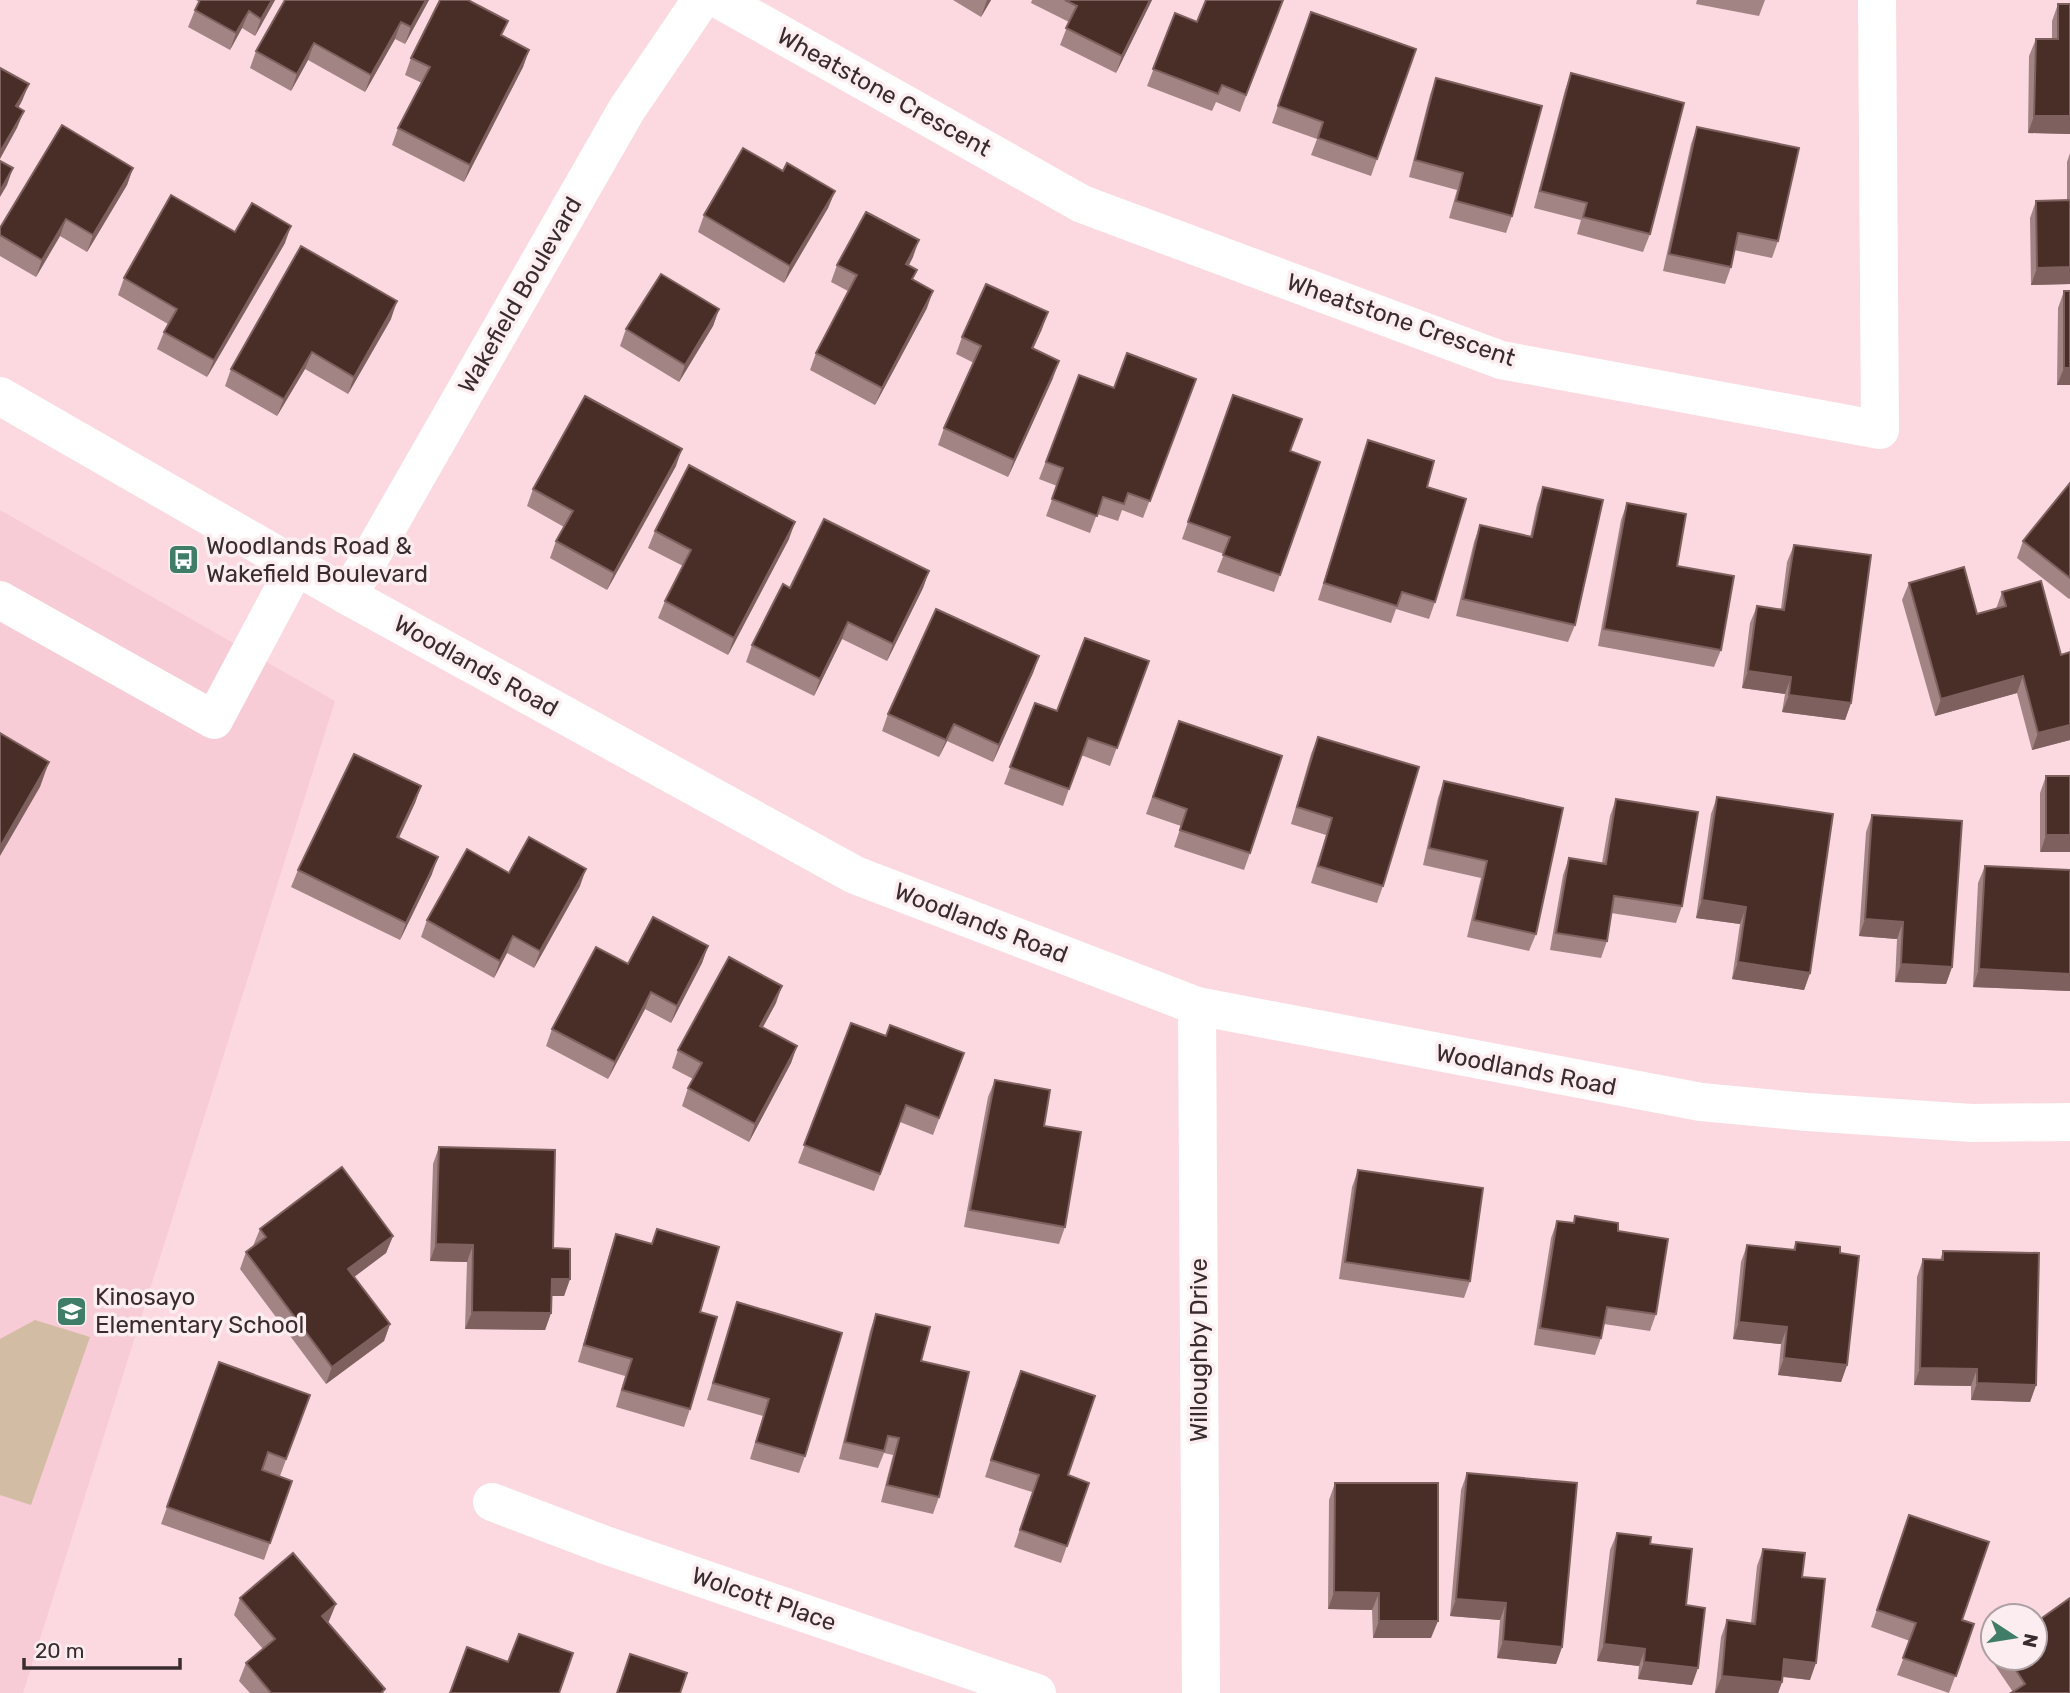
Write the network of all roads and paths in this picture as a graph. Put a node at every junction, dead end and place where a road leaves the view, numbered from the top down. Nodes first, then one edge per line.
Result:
1 (701, 0) edge
2 (720, 0) edge
3 (1877, 0) edge
4 (0, 396) edge
5 (296, 566) junction
6 (348, 596) junction
7 (0, 600) edge
8 (1197, 1006) junction
9 (2070, 1122) edge
10 (492, 1502) dead end
11 (1037, 1693) edge
12 (1201, 1693) edge

1 - 6 street, Wakefield Boulevard
2 - 3 street, Wheatstone Crescent
4 - 5 street, Woodlands Road
5 - 6 street, Woodlands Road
5 - 7 street
6 - 8 street, Woodlands Road
8 - 9 street, Woodlands Road
8 - 12 street, Willoughby Drive
10 - 11 street, Wolcott Place

